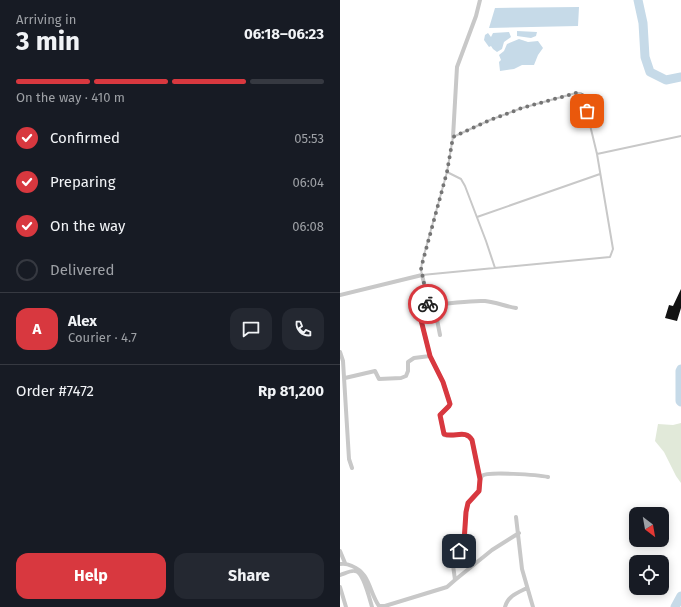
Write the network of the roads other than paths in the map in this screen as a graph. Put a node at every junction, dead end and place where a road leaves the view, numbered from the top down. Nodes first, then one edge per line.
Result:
1 (480, 0) edge
2 (681, 136) edge
3 (453, 137) junction
4 (597, 154) junction
5 (447, 172) junction
6 (600, 174) junction
7 (477, 217) junction
8 (495, 268) junction
9 (422, 275) junction
10 (340, 295) edge
11 (429, 304) junction
12 (434, 304) junction
13 (516, 308) dead end
14 (440, 335) dead end
15 (340, 352) edge
16 (430, 356) junction
17 (345, 378) junction
18 (352, 468) dead end
19 (548, 477) dead end
20 (480, 479) junction
21 (516, 517) dead end
22 (519, 533) junction
23 (340, 551) edge
24 (342, 564) edge
25 (340, 575) edge
26 (455, 580) junction
27 (340, 587) edge
28 (527, 588) junction
29 (346, 607) edge
30 (372, 607) edge
31 (505, 607) edge
32 (533, 607) edge

1 - 3 street
2 - 4 lane
3 - 4 lane
3 - 5 lane
4 - 6 lane
5 - 7 lane
5 - 9 lane
6 - 7 lane
6 - 8 lane
7 - 8 lane
8 - 9 lane
9 - 10 street
9 - 11 street
11 - 12 street
11 - 16 street
12 - 13 street
12 - 14 street
15 - 17 street
16 - 17 street
16 - 20 street
17 - 18 street
19 - 20 street
20 - 26 street
21 - 22 street
22 - 26 street
22 - 28 street
23 - 24 street
24 - 26 street
25 - 30 street
27 - 29 street
28 - 31 street
28 - 32 street

